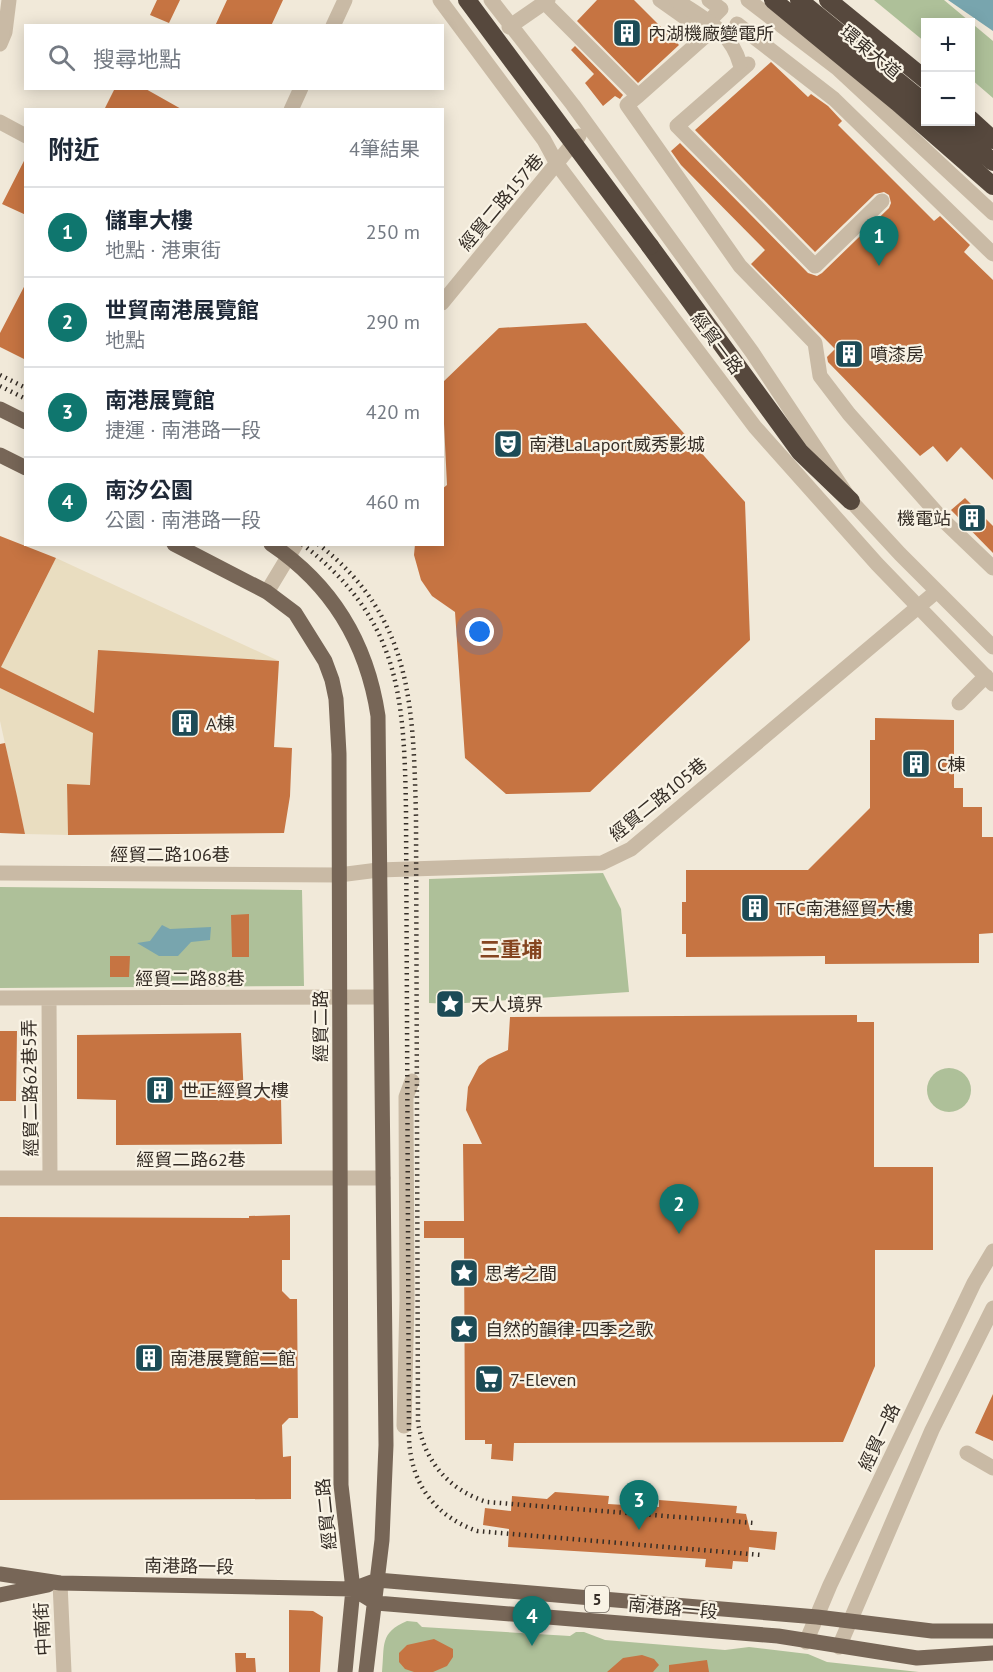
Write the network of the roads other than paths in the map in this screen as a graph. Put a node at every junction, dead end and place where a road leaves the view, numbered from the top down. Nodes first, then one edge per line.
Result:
1 (9, 0) edge
2 (345, 0) edge
3 (440, 0) edge
4 (467, 0) edge
5 (660, 0) edge
6 (676, 0) edge
7 (693, 0) edge
8 (709, 0) edge
9 (748, 0) edge
10 (773, 0) edge
11 (799, 0) edge
12 (818, 0) edge
13 (828, 0) edge
14 (542, 1) edge
15 (501, 11) edge
16 (334, 24) edge
17 (737, 24) dead end
18 (710, 32) dead end
19 (0, 44) edge
20 (743, 66) junction
21 (921, 76) edge
22 (921, 85) edge
23 (300, 90) edge
24 (638, 96) junction
25 (921, 100) edge
26 (292, 108) edge
27 (0, 122) edge
28 (587, 124) junction
29 (975, 124) edge
30 (951, 126) edge
31 (965, 126) edge
32 (24, 135) edge
33 (993, 140) edge
34 (993, 155) edge
35 (993, 162) edge
36 (557, 165) junction
37 (993, 186) edge
38 (882, 201) dead end
39 (993, 213) edge
40 (993, 254) edge
41 (444, 301) edge
42 (0, 409) edge
43 (24, 421) edge
44 (0, 455) edge
45 (24, 467) edge
46 (851, 501) junction
47 (178, 546) edge
48 (277, 546) edge
49 (293, 551) edge
50 (993, 568) edge
51 (937, 591) junction
52 (267, 592) junction
53 (919, 606) junction
54 (993, 647) edge
55 (989, 680) edge
56 (959, 703) dead end
57 (378, 870) junction
58 (0, 873) edge
59 (339, 875) junction
60 (380, 997) junction
61 (0, 998) edge
62 (49, 998) junction
63 (339, 998) junction
64 (412, 1081) dead end
65 (0, 1178) edge
66 (50, 1178) junction
67 (339, 1178) junction
68 (383, 1178) junction
69 (992, 1257) edge
70 (993, 1308) edge
71 (404, 1426) dead end
72 (967, 1453) dead end
73 (993, 1468) edge
74 (0, 1574) edge
75 (377, 1580) junction
76 (60, 1583) junction
77 (353, 1589) junction
78 (0, 1595) edge
79 (376, 1603) junction
80 (817, 1617) junction
81 (849, 1622) junction
82 (993, 1631) edge
83 (806, 1642) junction
84 (839, 1647) junction
85 (993, 1653) edge
86 (64, 1672) edge
87 (345, 1672) edge
88 (366, 1672) edge

1 - 19 street
2 - 16 street
3 - 36 street, 經貿一路
4 - 46 highway, bridge
5 - 8 street
6 - 20 street, bridge
7 - 20 street
9 - 39 street
10 - 37 highway, 環東大道
11 - 25 highway
12 - 22 street
13 - 21 highway, 環東大道
14 - 15 street
14 - 24 street
15 - 28 street, 經貿一路
17 - 40 street
18 - 24 street
20 - 38 street
23 - 26 street
24 - 50 street
27 - 32 street
28 - 36 street, 經貿二路157巷
28 - 46 street, 經貿一路
29 - 33 highway
30 - 35 highway
31 - 34 street
36 - 41 street, 經貿二路157巷
36 - 53 street, 經貿一路
42 - 43 main road
44 - 45 main road
46 - 51 street, 經貿一路
47 - 52 main road, 經貿二路
48 - 49 main road
49 - 52 street
49 - 57 main road
51 - 53 street, 經貿二路105巷
51 - 54 street, 經貿一路
52 - 59 main road, 經貿二路
53 - 55 street, 經貿一路
53 - 57 street, 經貿二路105巷
55 - 56 street
57 - 59 street, 經貿二路105巷
57 - 60 main road
58 - 59 street, 經貿二路106巷
59 - 63 main road, 經貿二路
60 - 63 street, 經貿二路88巷
60 - 68 main road
61 - 62 street, 經貿二路88巷
62 - 63 street, 經貿二路88巷
62 - 66 street, 經貿二路62巷5弄
63 - 67 main road, 經貿二路
64 - 71 street
65 - 66 street, 經貿二路62巷
66 - 67 street, 經貿二路62巷
67 - 68 street, 經貿二路62巷
67 - 77 main road, 經貿二路
68 - 75 main road
69 - 80 street, 經貿一路
70 - 81 street
72 - 73 street
74 - 76 main road, 南港路一段
75 - 77 main road, 南港路一段 / 5
75 - 79 main road
75 - 80 main road, 南港路一段 / 5
76 - 77 main road, 南港路一段
76 - 78 main road, 南港路一段
76 - 86 street, 中南街
77 - 79 main road, 南港路一段
77 - 87 main road, 經貿二路
79 - 83 main road, 南港路一段 / 5
79 - 88 main road
80 - 81 main road, 南港路一段 / 5
80 - 83 street, 經貿一路
81 - 82 main road, 南港路一段 / 5
81 - 84 street
83 - 84 main road, 南港路一段 / 5
84 - 85 main road, 南港路一段 / 5

